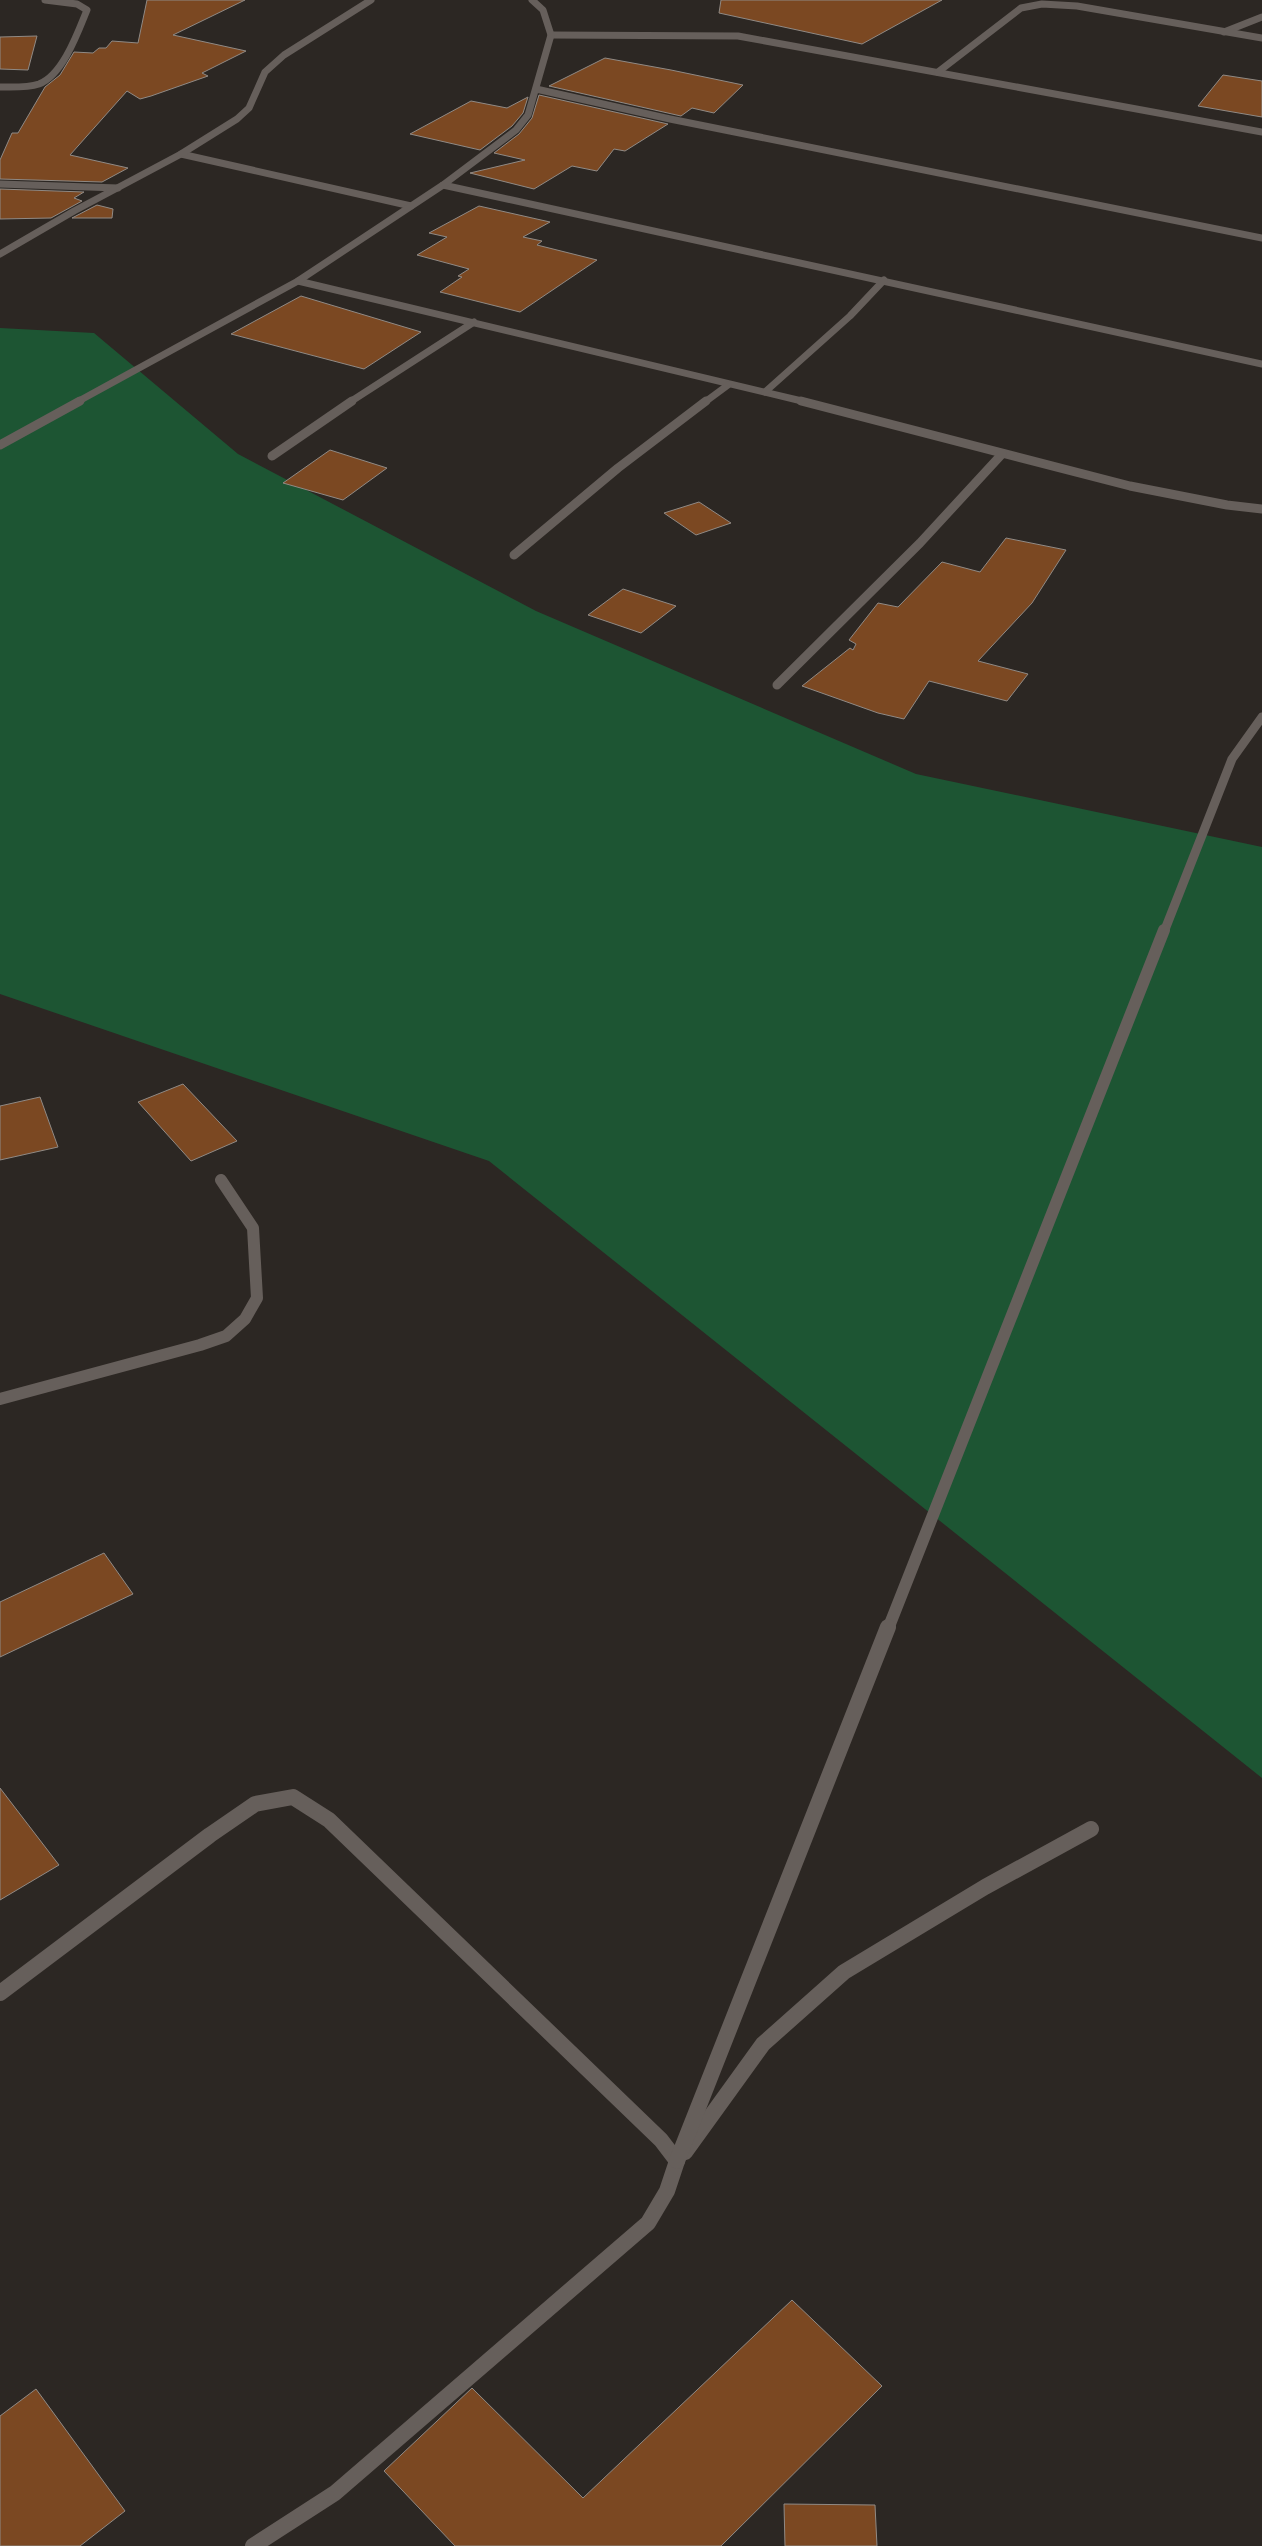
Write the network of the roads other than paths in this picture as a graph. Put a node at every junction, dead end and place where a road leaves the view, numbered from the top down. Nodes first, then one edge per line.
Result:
1 (45, 0) edge
2 (371, 0) edge
3 (532, 0) edge
4 (1262, 17) edge
5 (1224, 32) junction
6 (551, 35) junction
7 (1262, 38) edge
8 (938, 72) junction
9 (0, 87) edge
10 (536, 89) junction
11 (1262, 132) edge
12 (181, 154) junction
13 (0, 184) edge
14 (444, 185) junction
15 (118, 188) junction
16 (410, 206) junction
17 (1262, 238) edge
18 (0, 254) edge
19 (884, 280) junction
20 (298, 281) junction
21 (474, 322) junction
22 (1262, 364) edge
23 (728, 385) junction
24 (765, 392) junction
25 (0, 446) edge
26 (1002, 454) junction
27 (272, 456) dead end
28 (1262, 509) edge
29 (514, 556) dead end
30 (777, 685) dead end
31 (1262, 717) edge
32 (221, 1180) dead end
33 (0, 1399) edge
34 (1091, 1829) dead end
35 (0, 1993) edge
36 (677, 2161) junction
37 (253, 2546) edge

1 - 9 street
2 - 12 street
3 - 6 street
4 - 5 street
5 - 7 street
5 - 8 street
6 - 8 street
6 - 10 street
8 - 11 street
10 - 14 street
10 - 17 street
12 - 15 street
12 - 16 street
13 - 15 street
14 - 16 street
14 - 19 street
15 - 18 street
16 - 20 street
19 - 22 street
19 - 24 street
20 - 21 street
20 - 25 street
21 - 23 street
21 - 27 street
23 - 24 street
23 - 29 street
24 - 26 street
26 - 28 street
26 - 30 street
31 - 36 street
32 - 33 street
34 - 36 street
35 - 36 street
36 - 37 street

